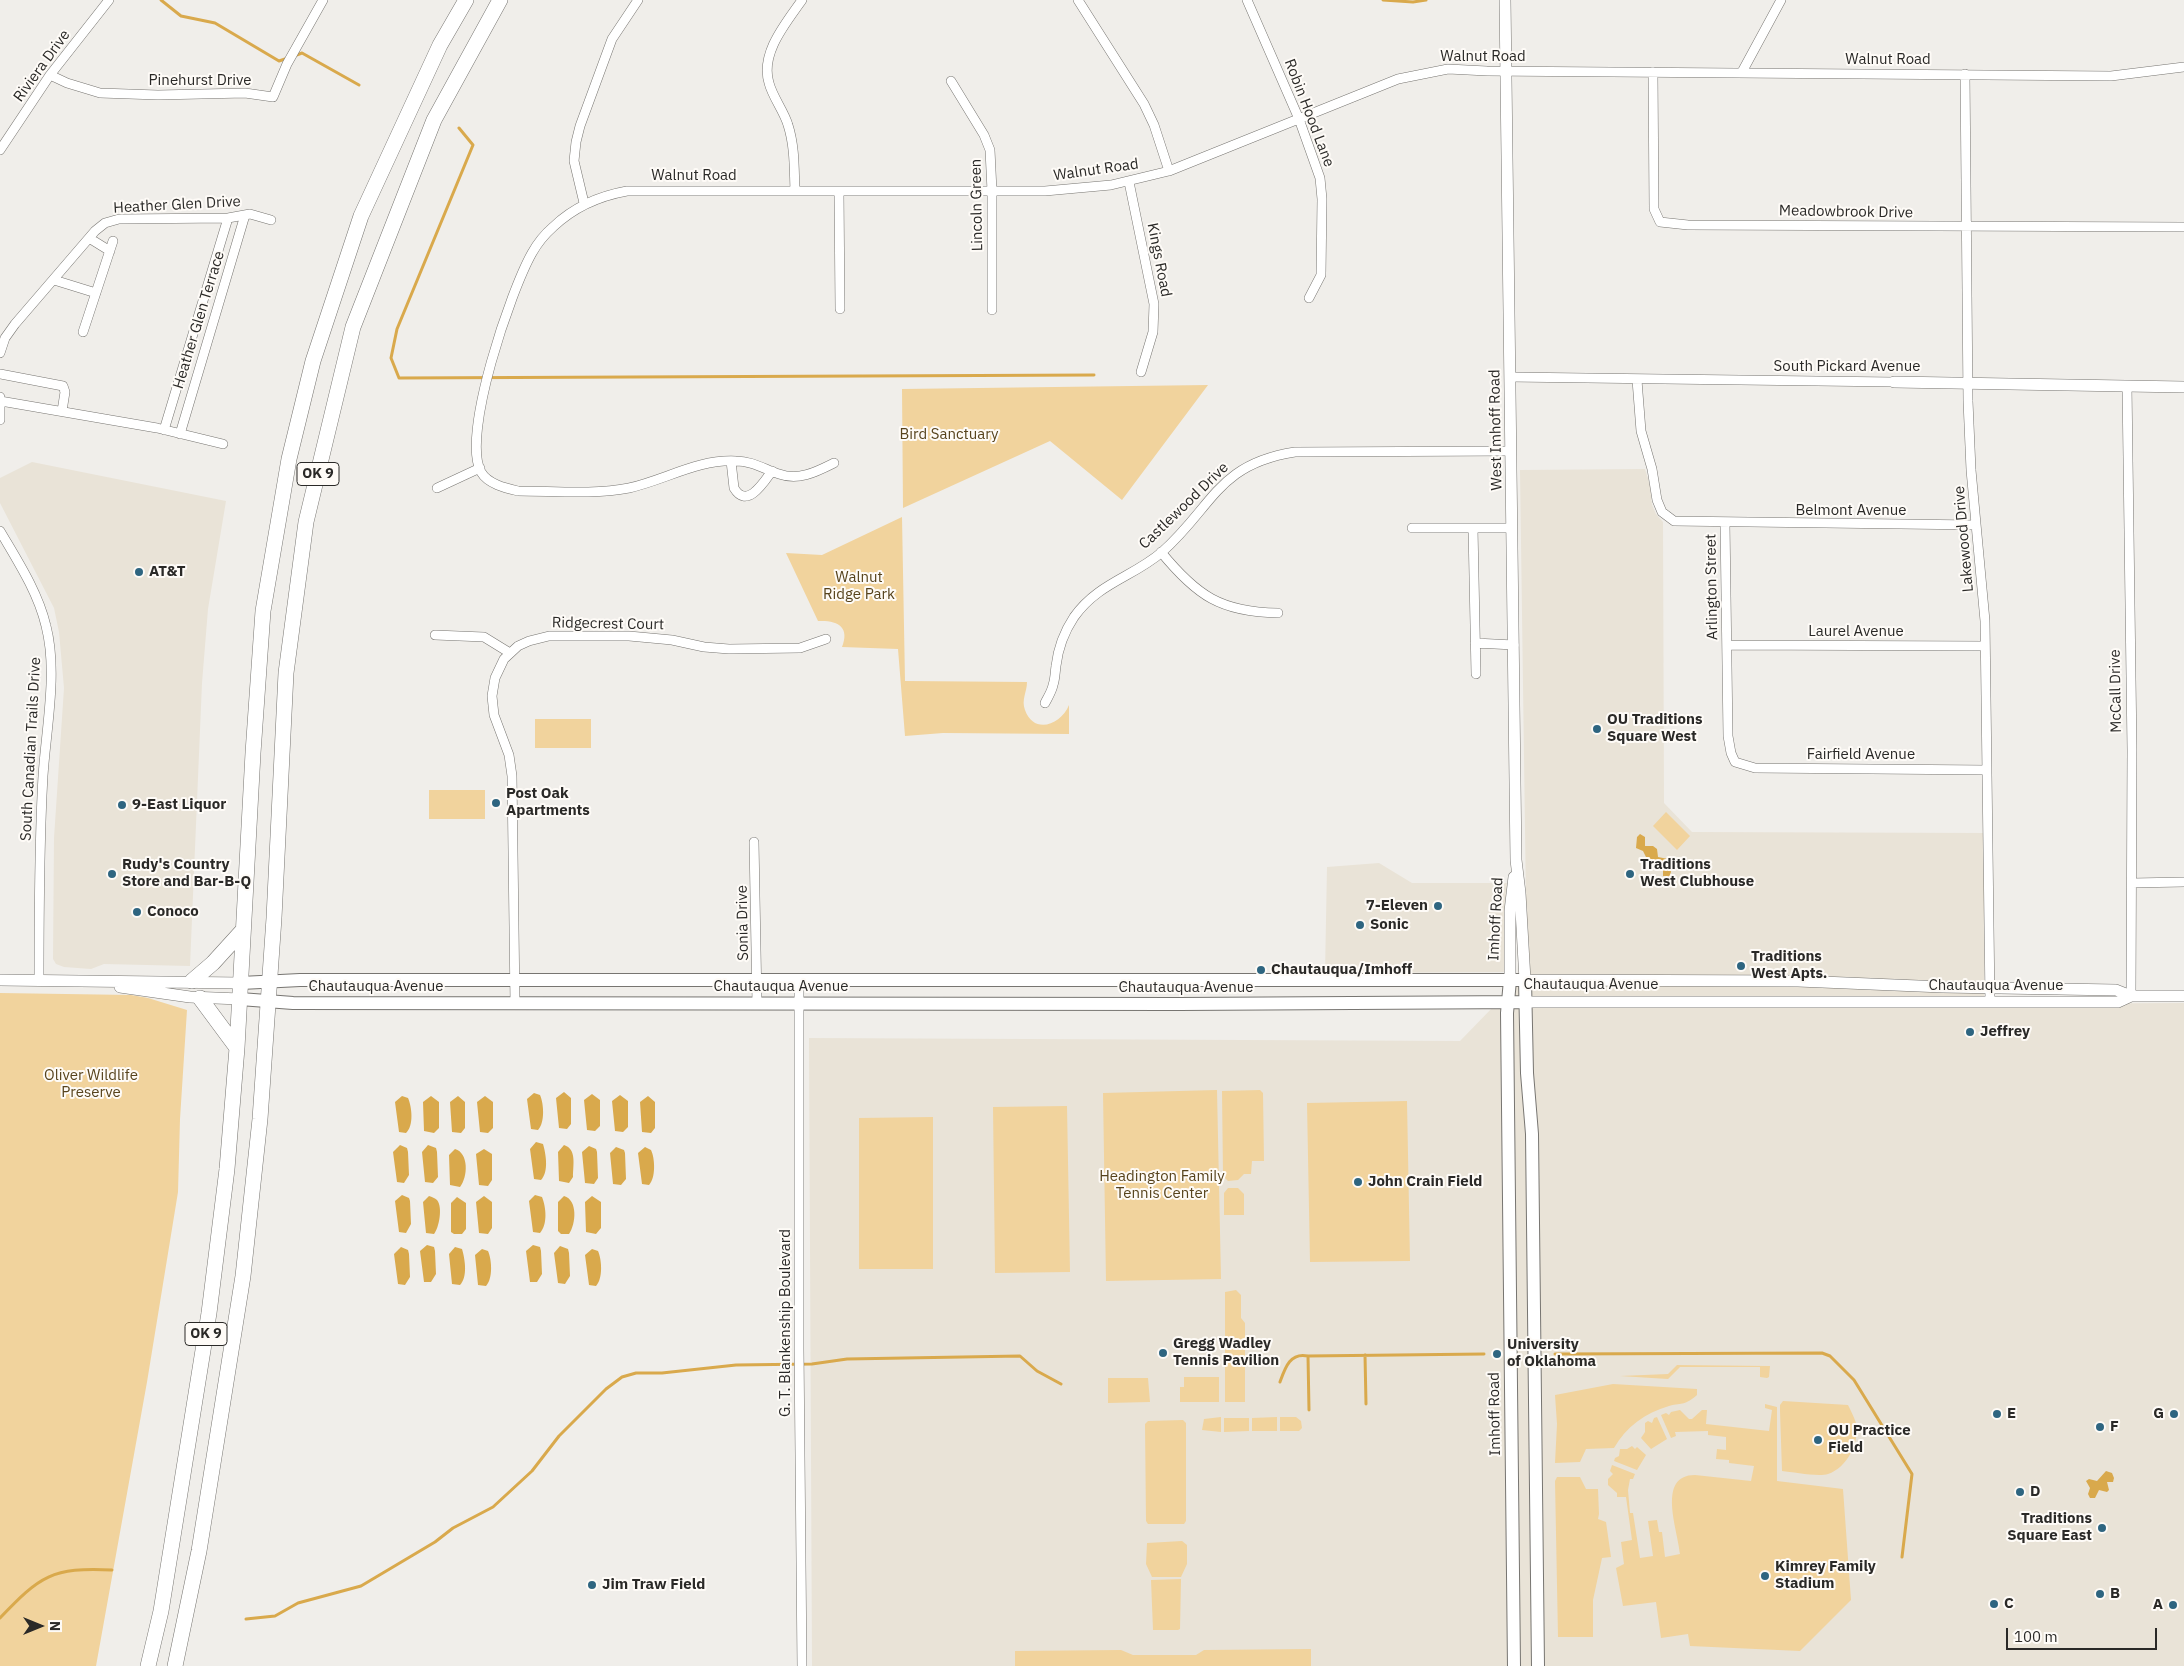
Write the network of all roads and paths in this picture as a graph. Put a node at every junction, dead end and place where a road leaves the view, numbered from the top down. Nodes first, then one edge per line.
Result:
1 (109, 0) edge
2 (324, 0) edge
3 (466, 0) edge
4 (500, 0) edge
5 (638, 0) edge
6 (802, 0) edge
7 (1078, 0) edge
8 (1247, 0) edge
9 (1505, 0) edge
10 (1781, 0) edge
11 (2184, 67) edge
12 (1506, 71) junction
13 (1653, 72) junction
14 (1742, 72) junction
15 (50, 74) junction
16 (1965, 74) junction
17 (951, 81) dead end
18 (1300, 118) junction
19 (0, 150) edge
20 (1169, 171) junction
21 (1129, 182) junction
22 (795, 190) junction
23 (839, 191) junction
24 (992, 191) junction
25 (584, 203) junction
26 (245, 215) junction
27 (228, 218) junction
28 (271, 220) dead end
29 (1966, 226) junction
30 (2184, 227) edge
31 (89, 238) junction
32 (113, 241) dead end
33 (110, 251) junction
34 (54, 280) junction
35 (96, 293) junction
36 (1309, 298) dead end
37 (840, 309) dead end
38 (992, 310) dead end
39 (83, 332) dead end
40 (0, 353) edge
41 (1141, 372) dead end
42 (0, 374) edge
43 (1510, 377) junction
44 (1637, 380) junction
45 (1894, 382) joint
46 (1968, 382) junction
47 (2127, 386) junction
48 (2184, 387) edge
49 (0, 400) edge
50 (62, 411) junction
51 (0, 420) edge
52 (164, 430) junction
53 (180, 434) junction
54 (223, 444) dead end
55 (1511, 451) junction
56 (731, 461) junction
57 (834, 464) dead end
58 (480, 468) junction
59 (772, 471) junction
60 (436, 488) dead end
61 (1725, 523) junction
62 (1976, 525) junction
63 (1412, 528) dead end
64 (1473, 528) junction
65 (1512, 528) junction
66 (0, 530) edge
67 (1161, 552) junction
68 (1278, 613) dead end
69 (435, 635) dead end
70 (826, 639) dead end
71 (1475, 643) junction
72 (1727, 645) junction
73 (1514, 646) junction
74 (1985, 646) junction
75 (510, 653) junction
76 (1476, 674) dead end
77 (1045, 703) dead end
78 (1735, 762) joint
79 (1987, 770) junction
80 (754, 842) dead end
81 (1516, 860) junction
82 (2184, 882) edge
83 (2132, 883) junction
84 (243, 930) junction
85 (0, 980) edge
86 (79, 980) junction
87 (515, 980) junction
88 (758, 980) junction
89 (1510, 980) junction
90 (1525, 980) junction
91 (39, 981) junction
92 (192, 981) junction
93 (270, 981) junction
94 (799, 981) junction
95 (241, 983) junction
96 (1990, 987) junction
97 (2131, 996) junction
98 (2184, 996) edge
99 (200, 998) junction
100 (240, 999) junction
101 (268, 1001) junction
102 (1508, 1002) junction
103 (1526, 1002) junction
104 (1990, 1002) junction
105 (515, 1003) junction
106 (757, 1003) junction
107 (799, 1003) junction
108 (237, 1048) junction
109 (148, 1666) edge
110 (175, 1666) edge
111 (802, 1666) edge
112 (1514, 1666) edge
113 (1538, 1666) edge

1 - 15 street, Riviera Drive
2 - 15 street, Pinehurst Drive
3 - 84 highway, OK 9
4 - 93 highway, OK 9
5 - 25 street
6 - 22 street
7 - 20 street
8 - 18 street, Robin Hood Lane
9 - 12 street, West Imhoff Road
10 - 14 street
11 - 16 street, Walnut Road
12 - 13 street, Walnut Road
12 - 18 street, Walnut Road
12 - 43 street, West Imhoff Road
13 - 14 street, Walnut Road
13 - 29 street, Meadowbrook Drive
14 - 16 street, Walnut Road
15 - 19 street, Riviera Drive
16 - 29 street, Lakewood Drive
17 - 24 street, Lincoln Green
18 - 20 street, Walnut Road
18 - 36 street, Robin Hood Lane
20 - 21 street, Walnut Road
21 - 24 street, Walnut Road
21 - 41 street, Kings Road
22 - 23 street, Walnut Road
22 - 25 street, Walnut Road
23 - 24 street, Walnut Road
23 - 37 street
24 - 38 street, Lincoln Green
25 - 58 street, Walnut Road
26 - 27 street, Heather Glen Drive
26 - 28 street, Heather Glen Drive
26 - 53 street, Heather Glen Terrace
27 - 31 street, Heather Glen Drive
27 - 52 street, Heather Glen Terrace
29 - 30 street, Meadowbrook Drive
29 - 46 street, Lakewood Drive
31 - 33 street
31 - 34 street, Heather Glen Drive
32 - 33 street
33 - 35 street
34 - 35 street
34 - 40 street, Heather Glen Drive
35 - 39 street
42 - 50 street
43 - 44 street, South Pickard Avenue
43 - 55 street, West Imhoff Road
44 - 45 street, South Pickard Avenue
44 - 61 street, Arlington Street
45 - 46 street, South Pickard Avenue
46 - 47 street, South Pickard Avenue
46 - 62 street, Lakewood Drive
47 - 48 street, South Pickard Avenue
47 - 83 street, McCall Drive
49 - 50 street
49 - 51 street
50 - 52 street
52 - 53 street
53 - 54 street
55 - 65 street, West Imhoff Road
55 - 67 street, Castlewood Drive
56 - 58 street
56 - 59 street
56 - 59 street
57 - 59 street
58 - 60 street
61 - 62 street, Belmont Avenue
61 - 72 street, Arlington Street
62 - 74 street, Lakewood Drive
63 - 64 street
64 - 65 street
64 - 71 street
65 - 73 street, West Imhoff Road
66 - 91 street, South Canadian Trails Drive
67 - 68 street
67 - 77 street, Castlewood Drive
69 - 75 street
70 - 75 street, Ridgecrest Court
71 - 73 street
71 - 76 street
72 - 74 street, Laurel Avenue
72 - 78 street, Arlington Street
73 - 81 street, West Imhoff Road
74 - 79 street, Lakewood Drive
75 - 87 street, Ridgecrest Court
78 - 79 street, Fairfield Avenue
79 - 96 street, Lakewood Drive
80 - 88 street, Sonia Drive
81 - 89 street, Imhoff Road
81 - 90 street, Imhoff Road
82 - 83 street
83 - 97 street, McCall Drive
84 - 92 highway
84 - 95 highway, OK 9
85 - 91 street
86 - 91 street
86 - 92 street
86 - 99 street
87 - 88 main road, Chautauqua Avenue
87 - 93 main road, Chautauqua Avenue
87 - 105 street, Ridgecrest Court
88 - 94 main road, Chautauqua Avenue
88 - 106 street, Sonia Drive
89 - 90 main road, Chautauqua Avenue
89 - 94 main road, Chautauqua Avenue
89 - 102 main road, Imhoff Road
90 - 96 street, Chautauqua Avenue
90 - 103 main road, Imhoff Road
92 - 95 street
93 - 95 main road, Chautauqua Avenue
93 - 101 highway, OK 9
94 - 107 street, G. T. Blankenship Boulevard
95 - 100 highway, OK 9
96 - 97 street, Chautauqua Avenue
96 - 104 street, Lakewood Drive
97 - 98 street, Chautauqua Avenue
97 - 104 street, Chautauqua Avenue
99 - 100 street
99 - 108 highway
100 - 101 main road, Chautauqua Avenue
100 - 108 highway, OK 9
101 - 105 main road, Chautauqua Avenue
101 - 110 highway, OK 9
102 - 103 main road, Chautauqua Avenue
102 - 107 main road, Chautauqua Avenue
102 - 112 main road, Imhoff Road
103 - 104 street, Chautauqua Avenue
103 - 113 main road, Imhoff Road
105 - 106 main road, Chautauqua Avenue
106 - 107 main road, Chautauqua Avenue
107 - 111 street, G. T. Blankenship Boulevard
108 - 109 highway, OK 9

